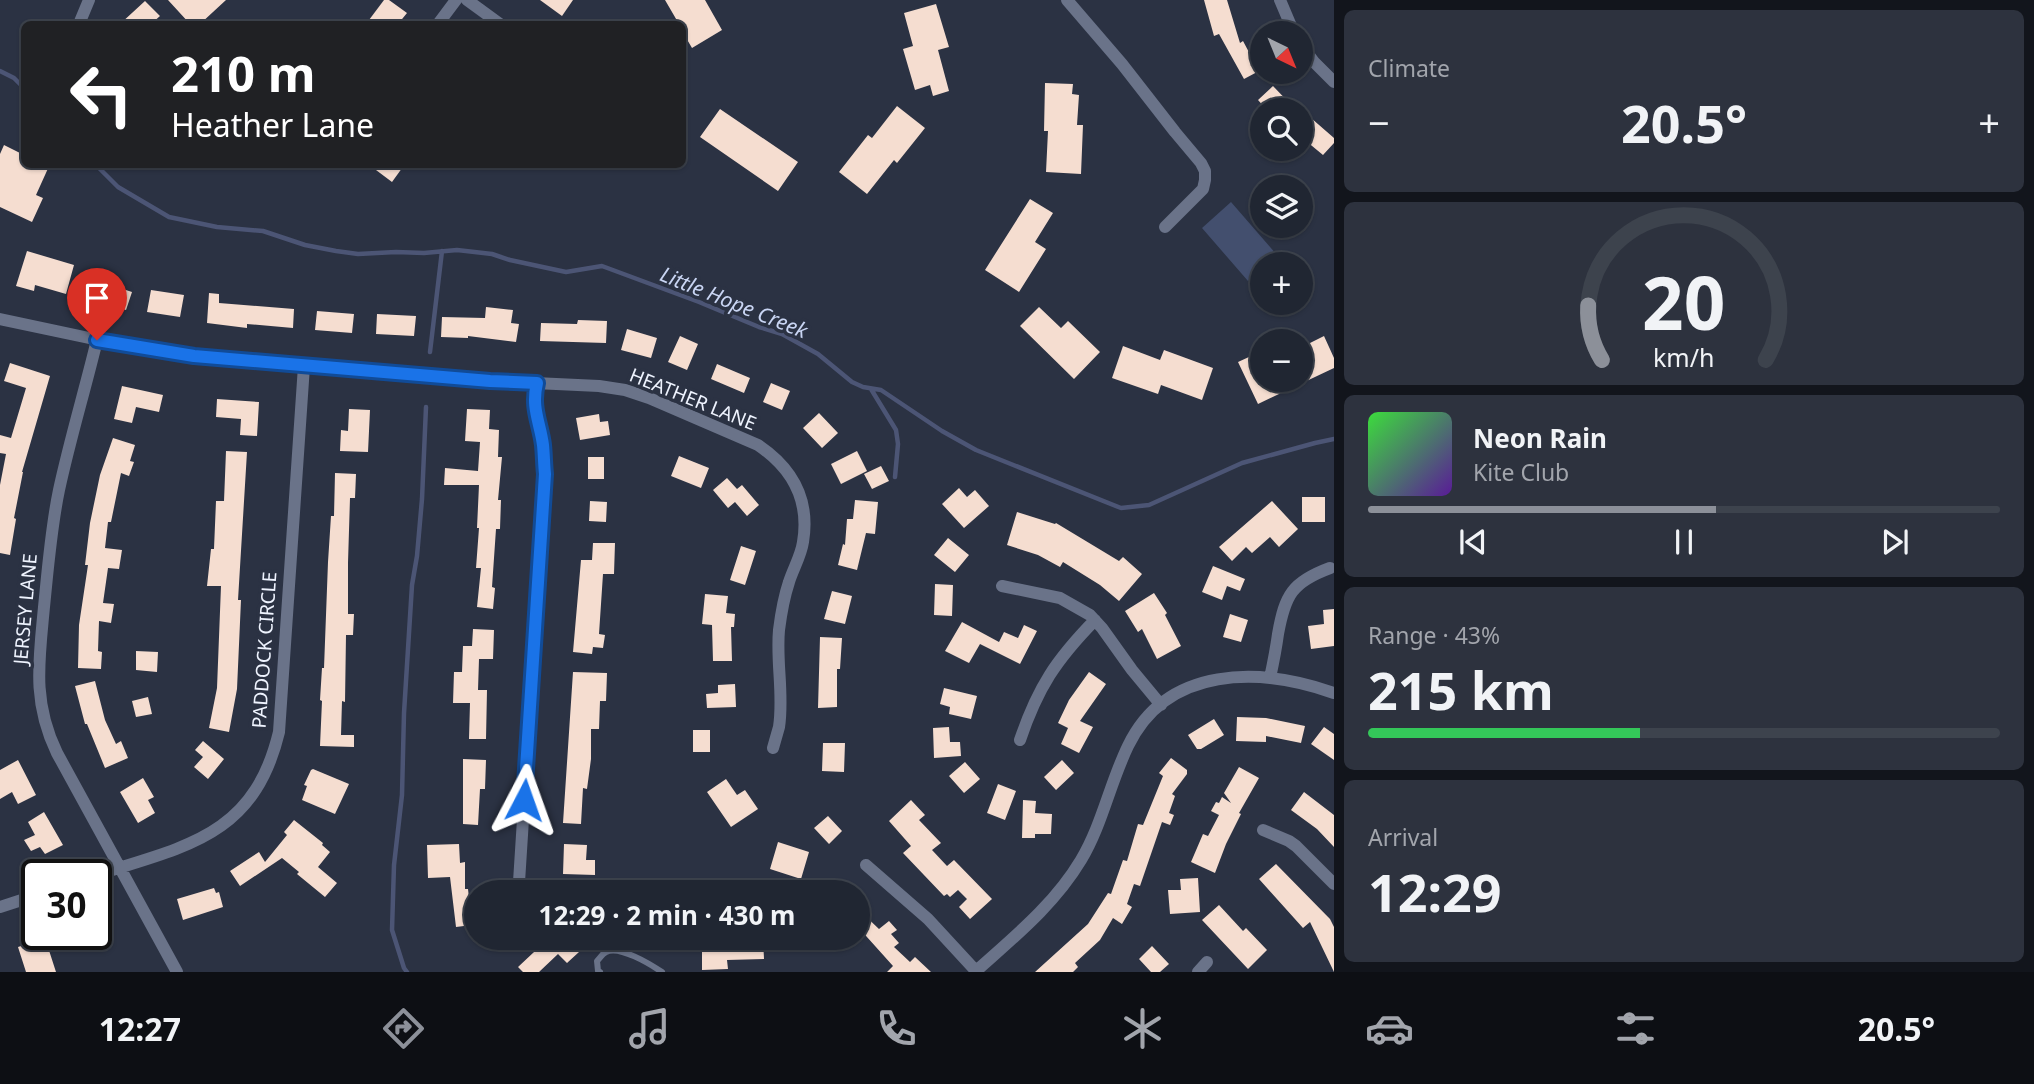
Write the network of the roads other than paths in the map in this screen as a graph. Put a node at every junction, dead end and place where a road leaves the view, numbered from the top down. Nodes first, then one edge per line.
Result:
1 (89, 0) edge
2 (456, 0) edge
3 (467, 0) edge
4 (1067, 0) edge
5 (1280, 0) edge
6 (80, 21) edge
7 (440, 21) edge
8 (496, 21) edge
9 (1288, 21) edge
10 (1313, 61) edge
11 (1334, 82) edge
12 (1165, 227) dead end
13 (0, 319) edge
14 (97, 340) junction
15 (304, 366) junction
16 (537, 383) junction
17 (1330, 568) dead end
18 (1002, 586) dead end
19 (1095, 620) junction
20 (1270, 678) junction
21 (1334, 693) edge
22 (1161, 705) junction
23 (1020, 740) dead end
24 (773, 748) dead end
25 (1263, 830) dead end
26 (866, 865) dead end
27 (120, 868) junction
28 (112, 870) edge
29 (519, 880) edge
30 (1334, 884) edge
31 (21, 900) edge
32 (0, 907) edge
33 (177, 972) edge
34 (600, 972) edge
35 (662, 972) edge
36 (976, 972) edge

1 - 6 street
2 - 7 street
3 - 8 street
4 - 12 street
5 - 9 street
10 - 11 street
13 - 14 street, HEATHER LANE
14 - 15 street, HEATHER LANE
14 - 27 street, JERSEY LANE
15 - 16 street, HEATHER LANE
15 - 27 street, PADDOCK CIRCLE
16 - 24 street, HEATHER LANE
16 - 29 street
17 - 20 street
18 - 19 street
19 - 22 street
19 - 23 street
20 - 21 street
20 - 22 street
22 - 36 street
25 - 30 street
26 - 36 street
27 - 28 street, PADDOCK CIRCLE
27 - 33 street, JERSEY LANE
31 - 32 street
34 - 35 lane

